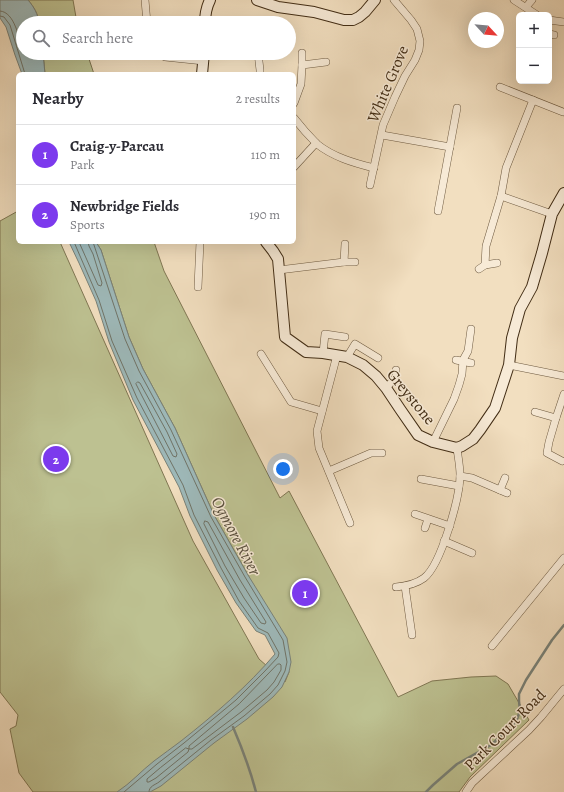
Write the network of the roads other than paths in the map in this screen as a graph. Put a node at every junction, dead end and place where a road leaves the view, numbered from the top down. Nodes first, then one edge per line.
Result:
1 (145, 0) edge
2 (210, 0) edge
3 (257, 0) edge
4 (375, 0) edge
5 (394, 0) edge
6 (514, 0) edge
7 (532, 0) edge
8 (526, 7) junction
9 (533, 12) edge
10 (146, 16) edge
11 (205, 16) edge
12 (552, 20) edge
13 (564, 22) edge
14 (302, 53) dead end
15 (204, 60) edge
16 (259, 60) edge
17 (326, 62) dead end
18 (302, 65) junction
19 (202, 72) edge
20 (260, 72) edge
21 (500, 87) dead end
22 (296, 98) edge
23 (533, 100) junction
24 (457, 108) dead end
25 (563, 112) dead end
26 (296, 120) edge
27 (382, 135) junction
28 (316, 143) junction
29 (450, 147) junction
30 (296, 165) edge
31 (374, 168) junction
32 (370, 185) dead end
33 (564, 193) edge
34 (501, 196) junction
35 (438, 211) dead end
36 (552, 214) junction
37 (200, 244) edge
38 (268, 244) edge
39 (345, 244) dead end
40 (344, 262) junction
41 (356, 262) dead end
42 (497, 263) dead end
43 (279, 270) junction
44 (198, 286) dead end
45 (471, 329) dead end
46 (345, 337) dead end
47 (323, 353) junction
48 (261, 354) dead end
49 (342, 356) junction
50 (378, 358) dead end
51 (509, 365) junction
52 (396, 370) dead end
53 (564, 376) edge
54 (386, 388) junction
55 (564, 394) edge
56 (322, 412) junction
57 (536, 412) dead end
58 (556, 418) junction
59 (433, 442) junction
60 (371, 445) dead end
61 (457, 448) junction
62 (371, 453) junction
63 (382, 453) dead end
64 (562, 461) dead end
65 (329, 471) junction
66 (460, 476) junction
67 (505, 478) dead end
68 (421, 479) dead end
69 (459, 486) junction
70 (500, 490) junction
71 (507, 493) dead end
72 (415, 514) dead end
73 (428, 518) junction
74 (350, 523) dead end
75 (450, 526) junction
76 (425, 528) dead end
77 (444, 541) junction
78 (472, 553) dead end
79 (564, 558) edge
80 (396, 586) dead end
81 (405, 586) junction
82 (412, 635) dead end
83 (492, 646) dead end
84 (564, 689) edge
85 (466, 792) edge

1 - 10 street
2 - 11 street
3 - 4 street
5 - 27 street, White Grove
6 - 8 street
7 - 8 street
8 - 9 street
12 - 13 street
14 - 18 street
15 - 19 street
16 - 20 street
17 - 18 street
18 - 22 street
21 - 23 street
23 - 25 street
23 - 34 street
24 - 29 street
26 - 28 street
27 - 29 street
27 - 31 street, White Grove
28 - 30 street
28 - 31 street
29 - 35 street
31 - 32 street, White Grove
33 - 36 street
34 - 36 street
34 - 42 street
36 - 51 street
37 - 44 street
38 - 43 street, Greystone
39 - 40 street
40 - 41 street
40 - 43 street
43 - 47 street, Greystone
45 - 59 street
46 - 47 street
47 - 49 street, Greystone
48 - 56 street
49 - 50 street
49 - 54 street, Greystone
49 - 56 street
51 - 53 street
51 - 61 street
52 - 54 street
54 - 59 street, Greystone
55 - 58 street
56 - 65 street
57 - 58 street
58 - 64 street
59 - 61 street, Greystone
60 - 62 street
61 - 66 street
62 - 63 street
62 - 65 street
65 - 74 street
66 - 69 street
66 - 70 street
67 - 70 street
68 - 69 street
69 - 75 street
70 - 71 street
72 - 73 street
73 - 75 street
73 - 76 street
75 - 77 street
77 - 78 street
77 - 81 street
79 - 83 street
80 - 81 street
81 - 82 street
84 - 85 street, Park Court Road

